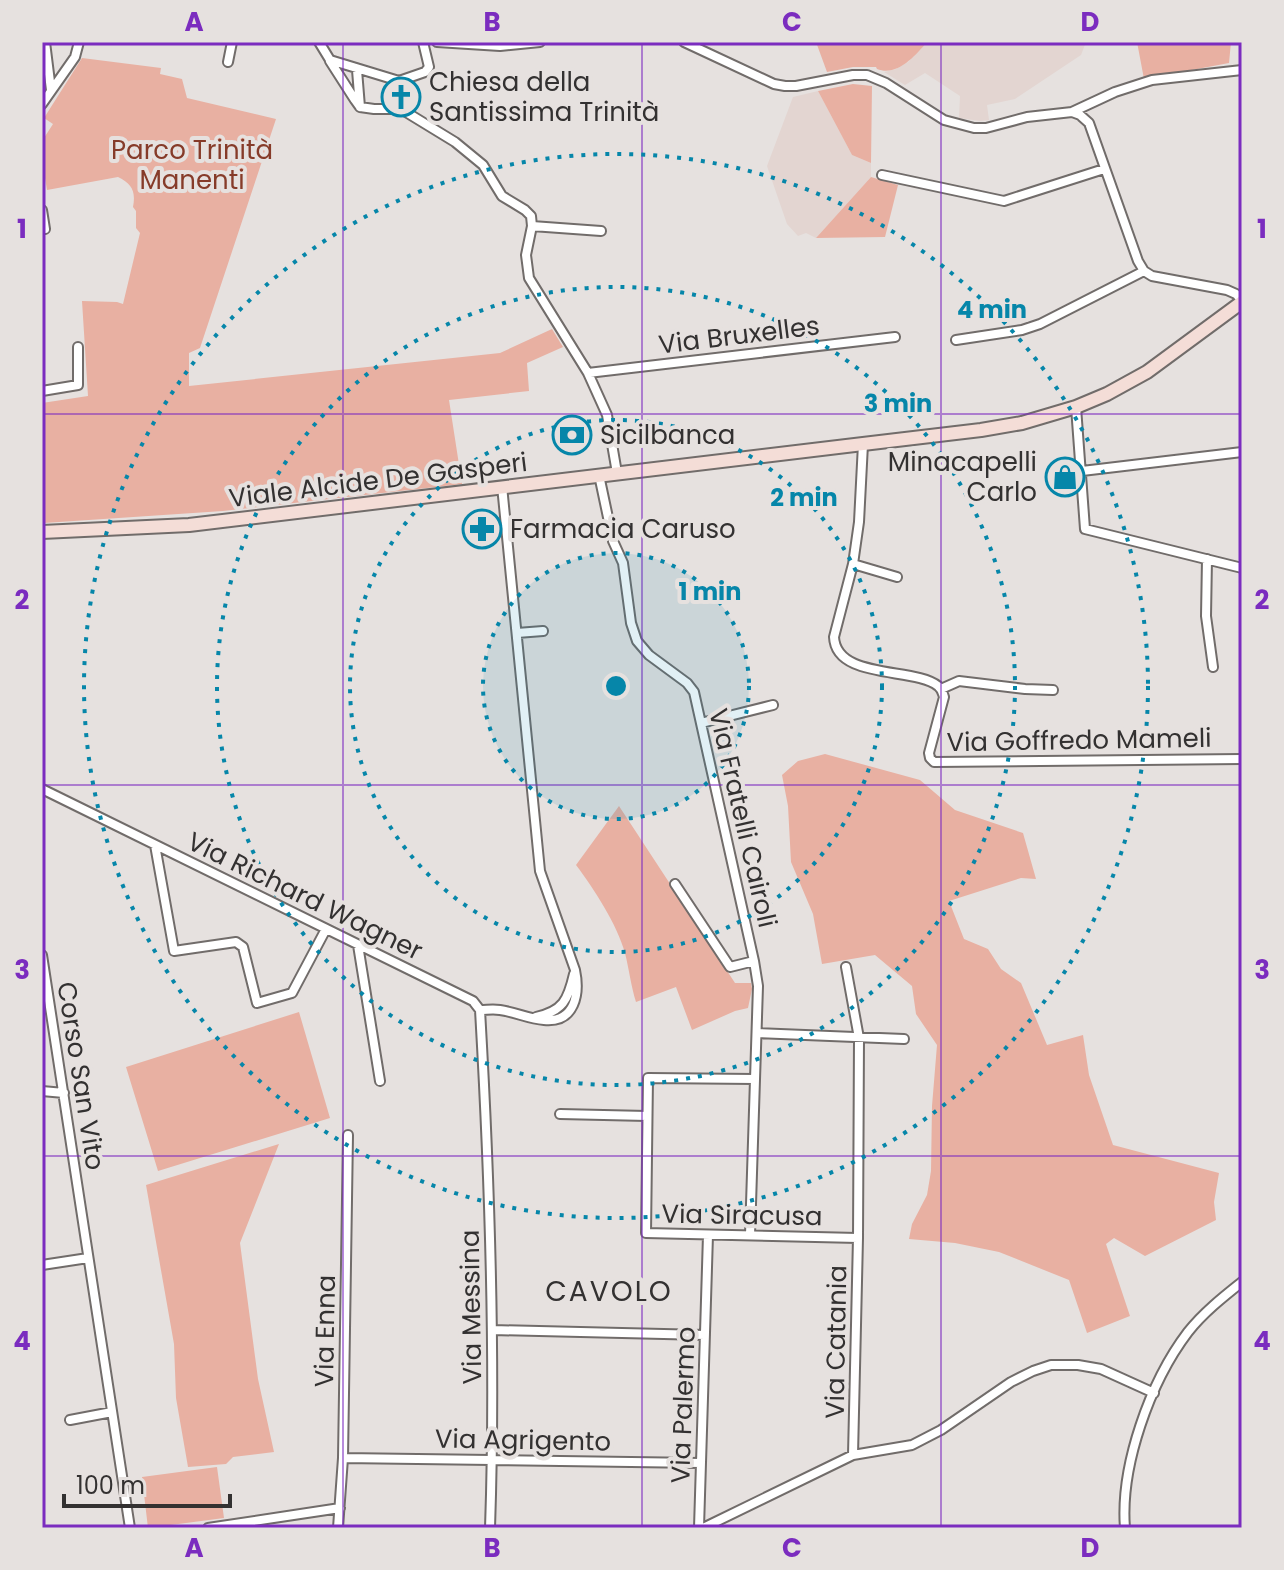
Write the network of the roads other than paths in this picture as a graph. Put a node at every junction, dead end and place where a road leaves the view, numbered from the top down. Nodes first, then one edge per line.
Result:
1 (45, 42) edge
2 (79, 42) edge
3 (232, 42) edge
4 (319, 42) edge
5 (423, 42) edge
6 (437, 42) edge
7 (540, 42) edge
8 (684, 42) edge
9 (330, 60) junction
10 (228, 62) dead end
11 (357, 70) junction
12 (1242, 70) edge
13 (51, 91) junction
14 (42, 104) edge
15 (360, 107) junction
16 (1072, 112) junction
17 (1104, 169) junction
18 (882, 175) dead end
19 (42, 210) edge
20 (532, 226) junction
21 (45, 229) dead end
22 (601, 231) dead end
23 (1144, 271) junction
24 (1227, 290) junction
25 (1242, 291) edge
26 (1242, 302) edge
27 (895, 337) dead end
28 (956, 340) dead end
29 (78, 347) dead end
30 (588, 373) junction
31 (42, 391) edge
32 (1076, 407) junction
33 (863, 444) junction
34 (1242, 452) edge
35 (1082, 471) junction
36 (617, 473) junction
37 (599, 475) junction
38 (502, 486) junction
39 (42, 530) edge
40 (1207, 559) junction
41 (853, 564) junction
42 (1242, 568) edge
43 (897, 577) dead end
44 (543, 631) dead end
45 (517, 633) junction
46 (1213, 667) dead end
47 (941, 689) junction
48 (1053, 690) dead end
49 (773, 705) dead end
50 (701, 723) junction
51 (1242, 759) edge
52 (42, 789) edge
53 (155, 845) junction
54 (675, 884) dead end
55 (326, 929) junction
56 (358, 945) junction
57 (42, 955) edge
58 (754, 961) junction
59 (846, 967) dead end
60 (480, 1010) junction
61 (757, 1033) junction
62 (859, 1038) junction
63 (904, 1039) dead end
64 (755, 1079) junction
65 (380, 1081) dead end
66 (42, 1091) edge
67 (64, 1093) junction
68 (560, 1114) dead end
69 (647, 1116) junction
70 (348, 1135) dead end
71 (708, 1235) junction
72 (750, 1235) junction
73 (858, 1238) junction
74 (88, 1258) junction
75 (42, 1265) edge
76 (1242, 1282) edge
77 (493, 1330) junction
78 (705, 1335) junction
79 (1154, 1393) junction
80 (112, 1412) junction
81 (70, 1420) dead end
82 (853, 1455) junction
83 (343, 1458) junction
84 (492, 1459) junction
85 (701, 1463) junction
86 (340, 1508) junction
87 (235, 1526) edge
88 (130, 1528) edge
89 (208, 1528) edge
90 (338, 1528) edge
91 (490, 1528) edge
92 (701, 1528) edge
93 (1125, 1528) edge

1 - 13 street
2 - 13 street
3 - 10 street
4 - 9 street
5 - 11 street
6 - 7 street
8 - 16 street
9 - 11 street
9 - 15 street
11 - 15 street
12 - 16 street
13 - 14 street
15 - 20 street
16 - 17 street
17 - 18 street
17 - 23 street
19 - 21 street
20 - 22 street
20 - 30 street
23 - 24 street
23 - 28 street
24 - 25 street
24 - 26 street
26 - 32 main road, Viale Alcide De Gasperi
27 - 30 street, Via Bruxelles
29 - 31 street
30 - 36 street
32 - 33 main road, Viale Alcide De Gasperi
32 - 35 street
33 - 36 main road, Viale Alcide De Gasperi
33 - 41 street, Via Goffredo Mameli
34 - 35 street
35 - 40 street
36 - 37 main road, Viale Alcide De Gasperi
37 - 38 main road, Viale Alcide De Gasperi
37 - 50 street, Via Fratelli Cairoli
38 - 39 main road, Viale Alcide De Gasperi
38 - 45 street
40 - 42 street
40 - 46 street
41 - 43 street
41 - 47 street, Via Goffredo Mameli
44 - 45 street
45 - 60 street
47 - 48 street
47 - 51 street, Via Goffredo Mameli
49 - 50 street
50 - 58 street, Via Fratelli Cairoli
52 - 53 street, Via Richard Wagner
53 - 55 street, Via Richard Wagner
53 - 55 street
54 - 58 street
55 - 56 street, Via Richard Wagner
56 - 60 street, Via Richard Wagner
56 - 65 street
57 - 67 street, Corso San Vito
58 - 61 street, Via Fratelli Cairoli
59 - 62 street, Via Catania
60 - 77 street, Via Messina
61 - 62 street
61 - 64 street, Via Fratelli Cairoli
62 - 63 street
62 - 73 street, Via Catania
64 - 69 street, Via Siracusa
64 - 72 street, Via Fratelli Cairoli
66 - 67 street
67 - 74 street, Corso San Vito
68 - 69 street
69 - 71 street, Via Siracusa
70 - 83 street, Via Enna
71 - 72 street, Via Siracusa
71 - 78 street, Via Palermo
72 - 73 street, Via Siracusa
73 - 82 street, Via Catania
74 - 75 street
74 - 80 street, Corso San Vito
76 - 79 street
77 - 78 street
77 - 84 street, Via Messina
78 - 85 street, Via Palermo
79 - 82 street
79 - 93 street
80 - 81 street
80 - 88 street, Corso San Vito
82 - 92 street
83 - 84 street, Via Agrigento
83 - 86 street, Via Enna
84 - 85 street, Via Agrigento
84 - 91 street, Via Messina
85 - 92 street, Via Palermo
86 - 87 street
86 - 90 street, Via Enna
87 - 89 street

